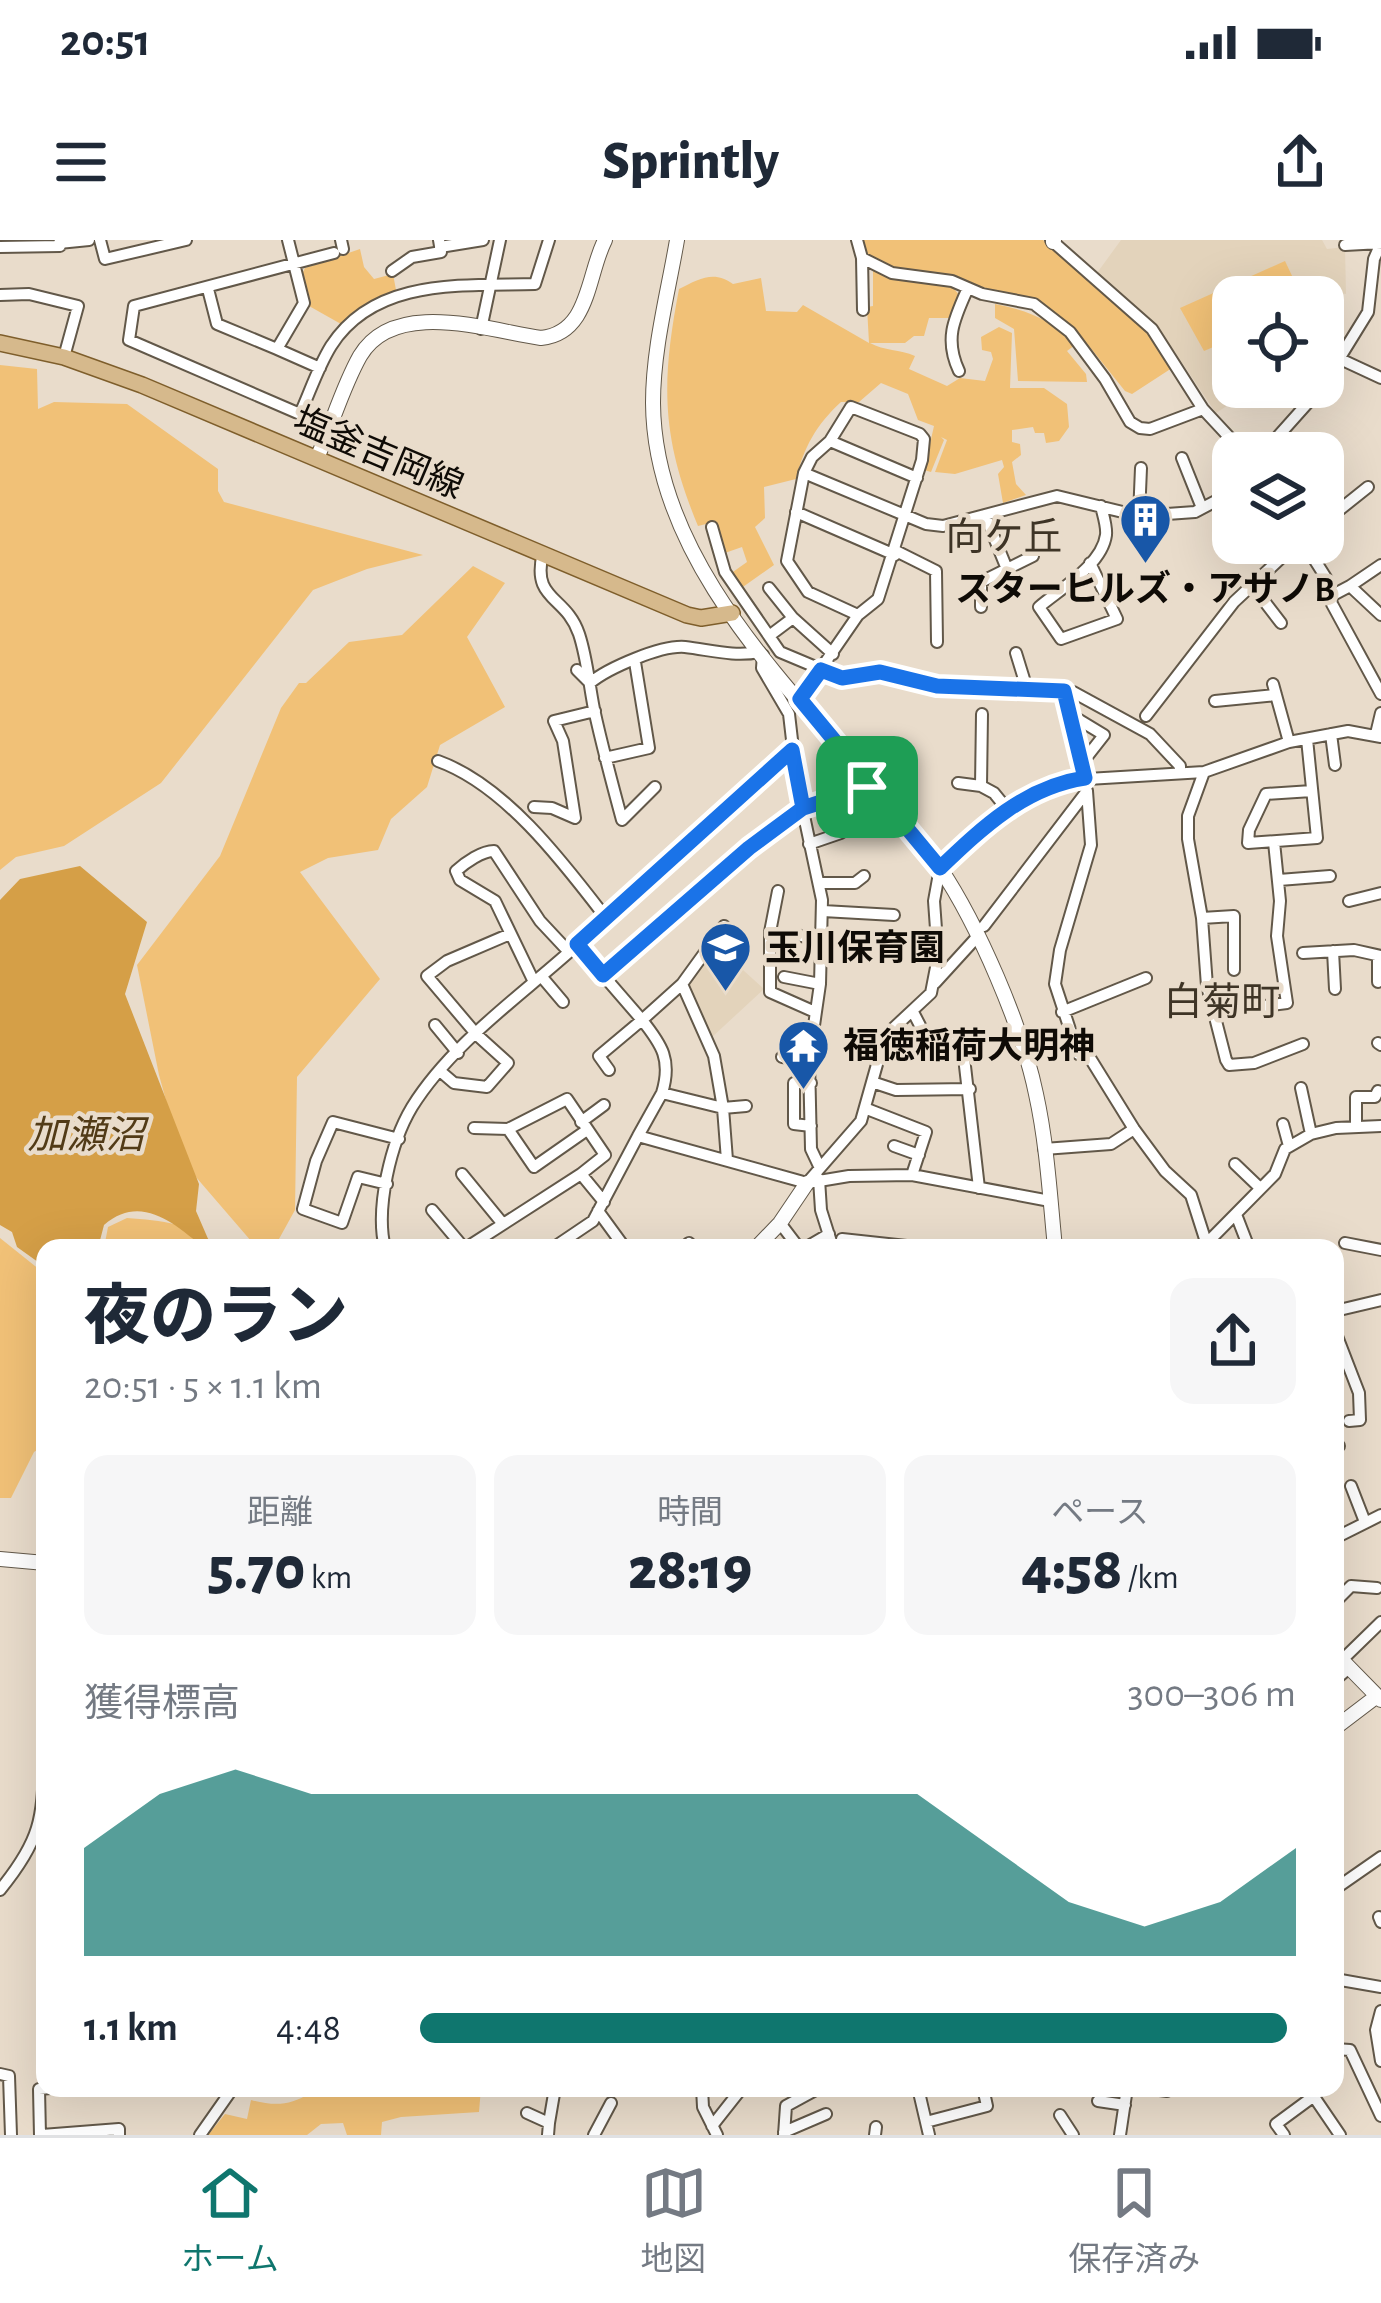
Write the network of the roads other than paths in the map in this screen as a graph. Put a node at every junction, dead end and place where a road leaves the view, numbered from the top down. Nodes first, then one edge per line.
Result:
1 (89, 240) edge
2 (100, 240) edge
3 (186, 240) edge
4 (288, 240) edge
5 (483, 240) edge
6 (500, 240) edge
7 (549, 240) edge
8 (605, 240) edge
9 (677, 240) edge
10 (857, 240) edge
11 (1053, 241) edge
12 (59, 243) edge
13 (1381, 243) edge
14 (439, 244) edge
15 (137, 245) edge
16 (1345, 245) dead end
17 (339, 247) edge
18 (0, 248) edge
19 (862, 258) junction
20 (295, 267) junction
21 (392, 271) dead end
22 (490, 285) junction
23 (968, 288) junction
24 (208, 289) junction
25 (1375, 290) edge
26 (0, 295) edge
27 (863, 310) dead end
28 (481, 329) junction
29 (0, 343) edge
30 (277, 349) junction
31 (1344, 350) edge
32 (64, 357) junction
33 (1344, 363) edge
34 (320, 368) junction
35 (959, 371) dead end
36 (1381, 378) edge
37 (1303, 408) edge
38 (1203, 409) junction
39 (1224, 432) edge
40 (1281, 432) edge
41 (830, 441) junction
42 (316, 458) junction
43 (1182, 458) dead end
44 (1141, 468) dead end
45 (805, 473) junction
46 (917, 478) junction
47 (1368, 487) dead end
48 (1212, 503) edge
49 (1101, 506) junction
50 (1344, 506) edge
51 (1202, 508) junction
52 (796, 512) junction
53 (904, 515) junction
54 (985, 515) junction
55 (1139, 515) junction
56 (712, 527) dead end
57 (543, 553) junction
58 (896, 553) junction
59 (1033, 556) dead end
60 (1090, 563) junction
61 (1275, 564) edge
62 (1316, 564) edge
63 (1381, 565) edge
64 (1007, 568) junction
65 (1251, 584) junction
66 (1350, 586) junction
67 (769, 588) dead end
68 (1331, 596) junction
69 (981, 607) dead end
70 (732, 613) junction
71 (858, 615) junction
72 (1381, 615) edge
73 (793, 618) junction
74 (1281, 623) dead end
75 (769, 636) junction
76 (937, 642) dead end
77 (1016, 652) dead end
78 (761, 653) junction
79 (833, 654) junction
80 (635, 662) junction
81 (577, 670) dead end
82 (821, 670) junction
83 (590, 683) junction
84 (1064, 691) junction
85 (1028, 692) junction
86 (1381, 694) edge
87 (800, 699) junction
88 (1216, 701) dead end
89 (595, 711) junction
90 (1381, 712) edge
91 (982, 714) dead end
92 (1071, 716) junction
93 (1146, 716) dead end
94 (1331, 734) junction
95 (1379, 735) edge
96 (1307, 739) junction
97 (1288, 742) junction
98 (792, 750) junction
99 (605, 758) junction
100 (438, 761) dead end
101 (1082, 763) junction
102 (1335, 765) dead end
103 (1180, 771) junction
104 (1204, 772) junction
105 (1089, 782) junction
106 (958, 783) dead end
107 (872, 786) junction
108 (981, 786) junction
109 (655, 788) dead end
110 (1312, 790) junction
111 (534, 807) dead end
112 (803, 808) junction
113 (1007, 808) junction
114 (841, 832) dead end
115 (1274, 842) junction
116 (809, 844) junction
117 (940, 868) junction
118 (863, 876) dead end
119 (1330, 876) dead end
120 (1279, 880) junction
121 (818, 883) junction
122 (778, 891) dead end
123 (1381, 893) edge
124 (1349, 901) dead end
125 (823, 911) junction
126 (894, 915) dead end
127 (1249, 915) dead end
128 (1234, 916) junction
129 (606, 918) junction
130 (1202, 919) junction
131 (724, 926) dead end
132 (981, 931) junction
133 (510, 934) junction
134 (797, 935) dead end
135 (822, 941) junction
136 (573, 948) junction
137 (1334, 951) junction
138 (1303, 953) dead end
139 (1380, 956) edge
140 (1234, 970) dead end
141 (603, 975) junction
142 (784, 976) dead end
143 (1146, 978) dead end
144 (538, 979) junction
145 (1378, 982) edge
146 (682, 984) junction
147 (820, 984) junction
148 (933, 985) junction
149 (1334, 989) dead end
150 (563, 1002) dead end
151 (1257, 1007) dead end
152 (815, 1012) junction
153 (913, 1012) junction
154 (1062, 1012) junction
155 (642, 1020) junction
156 (435, 1024) dead end
157 (477, 1035) junction
158 (1303, 1044) dead end
159 (458, 1053) junction
160 (782, 1057) dead end
161 (809, 1060) junction
162 (609, 1070) dead end
163 (440, 1071) junction
164 (872, 1082) junction
165 (1301, 1088) dead end
166 (970, 1089) junction
167 (1378, 1091) dead end
168 (662, 1093) junction
169 (604, 1105) dead end
170 (746, 1106) dead end
171 (723, 1108) junction
172 (867, 1109) junction
173 (1283, 1124) dead end
174 (584, 1126) junction
175 (1381, 1126) edge
176 (1356, 1127) junction
177 (474, 1128) dead end
178 (508, 1129) junction
179 (1134, 1130) junction
180 (1310, 1134) junction
181 (638, 1136) junction
182 (398, 1139) junction
183 (895, 1146) dead end
184 (1289, 1146) junction
185 (1044, 1149) junction
186 (919, 1155) junction
187 (727, 1160) junction
188 (1234, 1164) dead end
189 (462, 1174) dead end
190 (580, 1174) junction
191 (912, 1175) junction
192 (816, 1176) junction
193 (388, 1184) junction
194 (1259, 1186) junction
195 (979, 1188) junction
196 (1050, 1202) junction
197 (601, 1206) junction
198 (432, 1210) dead end
199 (1237, 1217) junction
200 (780, 1223) junction
201 (503, 1224) junction
202 (383, 1239) edge
203 (457, 1239) edge
204 (479, 1239) edge
205 (566, 1239) edge
206 (620, 1239) edge
207 (765, 1239) edge
208 (794, 1239) edge
209 (834, 1239) edge
210 (1054, 1239) edge
211 (1202, 1239) edge
212 (1211, 1239) edge
213 (1246, 1239) edge
214 (1345, 1243) dead end
215 (1381, 1250) edge
216 (1381, 1300) edge
217 (1344, 1309) edge
218 (1344, 1354) edge
219 (1360, 1420) dead end
220 (1351, 1486) dead end
221 (1381, 1515) edge
222 (1365, 1522) junction
223 (1344, 1533) edge
224 (0, 1558) edge
225 (36, 1562) edge
226 (1377, 1588) dead end
227 (1344, 1593) edge
228 (1381, 1622) edge
229 (1344, 1658) edge
230 (1344, 1662) edge
231 (1378, 1693) edge
232 (1344, 1721) edge
233 (36, 1833) edge
234 (1381, 1857) edge
235 (0, 1864) edge
236 (19, 1865) junction
237 (1344, 1883) edge
238 (0, 1891) edge
239 (1344, 1981) edge
240 (1381, 1987) edge
241 (1381, 2012) edge
242 (1344, 2050) edge
243 (1381, 2061) edge
244 (0, 2074) edge
245 (1381, 2076) edge
246 (1364, 2082) junction
247 (39, 2097) edge
248 (227, 2097) edge
249 (554, 2097) edge
250 (702, 2097) edge
251 (736, 2097) edge
252 (802, 2097) edge
253 (920, 2097) edge
254 (985, 2097) edge
255 (1126, 2097) edge
256 (1306, 2097) edge
257 (1314, 2097) edge
258 (1098, 2101) dead end
259 (611, 2103) dead end
260 (1125, 2104) junction
261 (527, 2113) dead end
262 (826, 2114) dead end
263 (1060, 2115) dead end
264 (1381, 2116) edge
265 (927, 2128) edge
266 (549, 2129) edge
267 (715, 2130) edge
268 (784, 2134) edge
269 (11, 2135) edge
270 (41, 2135) edge
271 (119, 2135) edge
272 (200, 2135) edge
273 (594, 2135) edge
274 (1073, 2135) edge
275 (1120, 2135) edge
276 (1284, 2135) edge
277 (1340, 2135) edge

1 - 12 street
2 - 15 street
3 - 15 street
4 - 20 street
5 - 14 street
6 - 22 street
7 - 22 street
8 - 28 street
9 - 70 street
10 - 19 street
11 - 38 street
12 - 18 street
13 - 16 street
13 - 25 street
14 - 21 street
17 - 20 street
19 - 23 street
19 - 27 street
20 - 24 street
20 - 30 street
22 - 28 street
22 - 34 street
23 - 35 street
23 - 38 street
24 - 30 street
24 - 34 street
25 - 31 street
26 - 32 street
28 - 42 street
29 - 32 main road, 塩釜吉岡線
30 - 34 street
32 - 42 main road, 塩釜吉岡線
33 - 36 street
37 - 40 street
38 - 39 street
41 - 45 street
41 - 46 street
41 - 46 street
42 - 57 main road, 塩釜吉岡線
43 - 51 street
44 - 55 street
45 - 52 street
45 - 53 street
46 - 53 street
47 - 50 street
48 - 51 street
49 - 54 street
49 - 55 street
49 - 60 street
51 - 55 street
52 - 58 street
52 - 71 street
53 - 54 street
53 - 58 street
54 - 64 street
56 - 75 street
57 - 70 main road, 塩釜吉岡線
57 - 83 street
58 - 71 street
58 - 76 street
59 - 64 street
60 - 60 street
61 - 65 street
62 - 68 street
63 - 66 street
64 - 69 street
65 - 74 street
65 - 93 street
66 - 68 street
66 - 72 street
67 - 73 street
68 - 86 street
70 - 78 street
71 - 79 street
73 - 75 street
73 - 79 street
75 - 82 street
77 - 85 street
78 - 80 street
78 - 87 street
78 - 98 street
79 - 82 street
80 - 83 street
80 - 99 street
81 - 83 street
82 - 85 street
82 - 87 street
83 - 89 street
84 - 85 street
84 - 92 street
84 - 103 street
87 - 107 street
88 - 97 street
89 - 99 street
89 - 111 street
90 - 95 street
91 - 108 street
92 - 101 street
92 - 101 street
94 - 95 street
94 - 96 street
94 - 102 street
96 - 97 street
96 - 110 street
97 - 104 street
98 - 112 street
98 - 129 street
99 - 109 street
100 - 129 street
101 - 105 street
103 - 104 street
103 - 105 street
104 - 130 street
105 - 113 street
105 - 132 street
105 - 154 street
106 - 108 street
107 - 112 street
107 - 117 street
108 - 113 street
110 - 115 street
110 - 115 street
112 - 116 street
112 - 141 street
113 - 117 street
114 - 116 street
115 - 120 street
116 - 121 street
117 - 132 street
117 - 148 street
118 - 121 street
119 - 120 street
120 - 151 street
121 - 125 street
122 - 152 street
123 - 124 street
125 - 126 street
125 - 135 street
127 - 128 street
128 - 130 street
128 - 140 street
129 - 136 street
130 - 158 street
131 - 146 street
132 - 148 street
132 - 185 street
133 - 136 street
133 - 144 street
133 - 157 street
134 - 135 street
135 - 147 street
136 - 141 street
136 - 144 street
137 - 138 street
137 - 139 street
137 - 149 street
139 - 145 street
141 - 155 street
142 - 147 street
143 - 154 street
144 - 150 street
144 - 157 street
146 - 155 street
146 - 171 street
147 - 152 street
148 - 153 street
152 - 161 street
153 - 164 street
153 - 166 street
154 - 179 street
155 - 162 street
155 - 168 street
156 - 159 street
157 - 159 street
157 - 163 street
159 - 163 street
160 - 161 street
161 - 192 street
163 - 182 street
164 - 166 street
164 - 172 street
165 - 180 street
166 - 195 street
167 - 176 street
168 - 171 street
168 - 181 street
169 - 174 street
170 - 171 street
171 - 187 street
172 - 186 street
172 - 192 street
173 - 184 street
174 - 178 street
174 - 178 street
174 - 190 street
175 - 176 street
176 - 180 street
177 - 178 street
179 - 185 street
179 - 211 street
180 - 184 street
181 - 187 street
181 - 197 street
182 - 193 street
182 - 193 street
183 - 186 street
184 - 194 street
185 - 196 street
186 - 191 street
187 - 192 street
188 - 194 street
189 - 201 street
190 - 197 street
190 - 201 street
191 - 192 street
191 - 195 street
192 - 200 street
192 - 209 street
193 - 202 street
194 - 199 street
195 - 196 street
196 - 210 street
197 - 205 street
197 - 206 street
198 - 203 street
199 - 212 street
199 - 213 street
200 - 207 street
200 - 208 street
201 - 204 street
214 - 215 street
216 - 217 street
218 - 219 street
220 - 222 street
221 - 222 street
222 - 223 street
224 - 225 street
226 - 227 street
228 - 229 street
230 - 231 street
231 - 232 street
233 - 236 street
234 - 237 street
235 - 236 street
236 - 238 street
239 - 240 street
241 - 243 street
242 - 246 street
244 - 269 street
245 - 246 street
246 - 264 street
247 - 270 street
248 - 272 street
249 - 266 street
250 - 267 street
251 - 267 street
252 - 268 street
253 - 265 street
254 - 265 street
255 - 260 street
256 - 276 street
257 - 277 street
258 - 260 street
259 - 273 street
260 - 275 street
261 - 266 street
262 - 268 street
263 - 274 street
270 - 271 street

